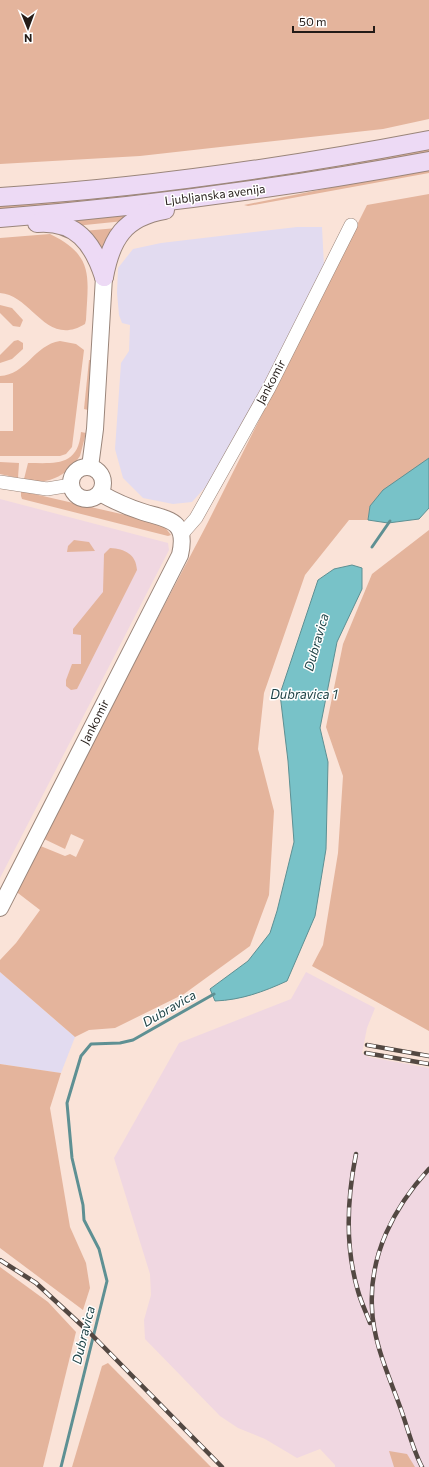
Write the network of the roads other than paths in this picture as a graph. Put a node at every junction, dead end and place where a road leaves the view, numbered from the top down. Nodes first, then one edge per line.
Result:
1 (429, 140) edge
2 (429, 161) edge
3 (229, 193) junction
4 (0, 197) edge
5 (0, 218) edge
6 (0, 225) edge
7 (351, 225) dead end
8 (104, 277) junction
9 (90, 467) junction
10 (0, 482) edge
11 (71, 485) junction
12 (100, 493) junction
13 (182, 534) junction
14 (0, 908) edge

1 - 4 main road, Ljubljanska avenija
2 - 3 main road, Ljubljanska avenija
3 - 5 main road, Ljubljanska avenija
3 - 8 main road
6 - 8 main road
7 - 13 street, Jankomir
8 - 9 street
9 - 11 street
9 - 12 street
10 - 11 street
11 - 12 street
12 - 13 street
13 - 14 street, Jankomir

